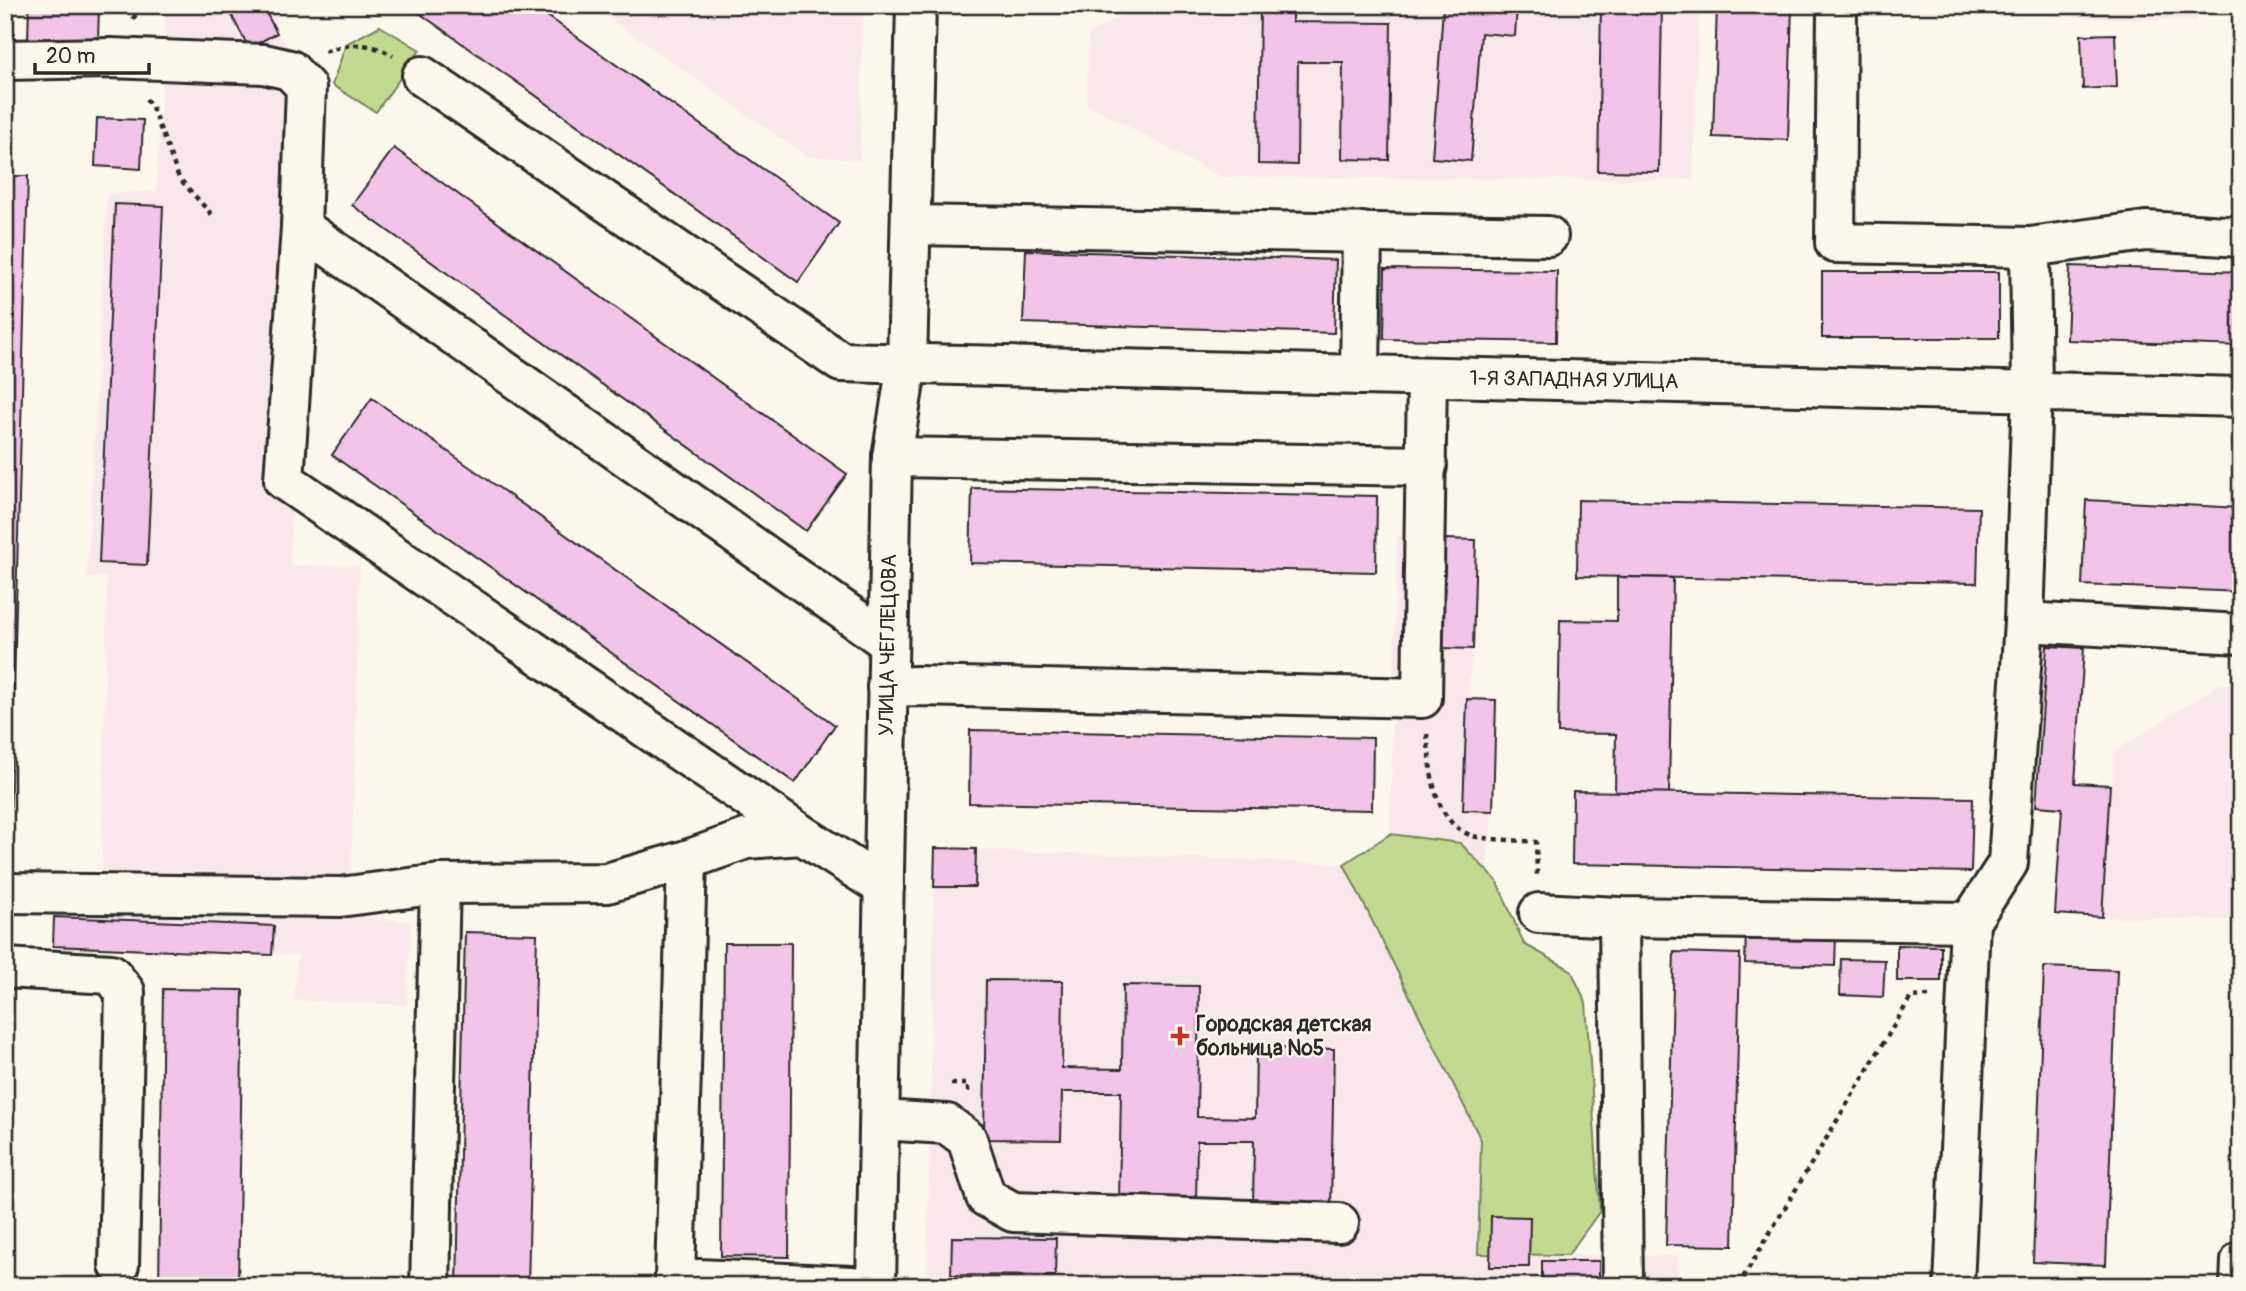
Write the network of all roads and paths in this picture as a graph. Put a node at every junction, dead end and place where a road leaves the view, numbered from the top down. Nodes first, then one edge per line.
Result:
1 (916, 5) edge
2 (1837, 5) edge
3 (110, 58) junction
4 (5, 60) edge
5 (290, 70) junction
6 (422, 75) joint
7 (212, 215) dead end
8 (911, 225) junction
9 (301, 227) junction
10 (1362, 232) junction
11 (1548, 236) dead end
12 (2241, 237) edge
13 (2030, 247) junction
14 (907, 363) junction
15 (1360, 375) junction
16 (1427, 377) junction
17 (2032, 392) junction
18 (2241, 397) edge
19 (891, 457) junction
20 (1427, 466) junction
21 (2024, 622) junction
22 (2241, 634) edge
23 (888, 642) junction
24 (887, 687) junction
25 (1422, 698) junction
26 (802, 835) junction
27 (687, 860) junction
28 (440, 884) junction
29 (884, 887) junction
30 (5, 894) edge
31 (1539, 913) joint
32 (1619, 917) junction
33 (1970, 922) junction
34 (5, 968) edge
35 (1936, 996) dead end
36 (880, 1120) junction
37 (1339, 1223) dead end
38 (2241, 1261) edge
39 (119, 1265) dead end
40 (430, 1286) edge
41 (852, 1286) edge
42 (876, 1286) edge
43 (1623, 1286) edge
44 (1738, 1286) edge
45 (1954, 1286) edge
46 (2240, 1286) edge

1 - 8 street, УЛИЦА ЧЕГЛЕЦОВА
2 - 13 street
3 - 4 street
3 - 5 street
3 - 7 path
5 - 6 path
5 - 9 street
6 - 14 street, 1-Я ЗАПАДНАЯ УЛИЦА
8 - 10 street
8 - 14 street, УЛИЦА ЧЕГЛЕЦОВА
9 - 23 street
9 - 26 street
10 - 11 street
10 - 15 street
12 - 13 street
13 - 17 street
14 - 15 street, 1-Я ЗАПАДНАЯ УЛИЦА
14 - 19 street, УЛИЦА ЧЕГЛЕЦОВА
15 - 16 street, 1-Я ЗАПАДНАЯ УЛИЦА
16 - 17 street, 1-Я ЗАПАДНАЯ УЛИЦА
16 - 20 street
17 - 18 street, 1-Я ЗАПАДНАЯ УЛИЦА
17 - 21 street
19 - 20 street
19 - 23 street, УЛИЦА ЧЕГЛЕЦОВА
20 - 25 street
21 - 22 street
21 - 33 street
23 - 24 street, УЛИЦА ЧЕГЛЕЦОВА
24 - 25 street
24 - 29 street, УЛИЦА ЧЕГЛЕЦОВА
25 - 31 path
26 - 27 street
26 - 29 street
27 - 28 street
27 - 41 street
28 - 30 street
28 - 40 street
29 - 36 street, УЛИЦА ЧЕГЛЕЦОВА
31 - 32 street
32 - 33 street
32 - 43 street
33 - 45 street
34 - 39 street
35 - 44 path
36 - 37 street
36 - 42 street, УЛИЦА ЧЕГЛЕЦОВА
38 - 46 street

